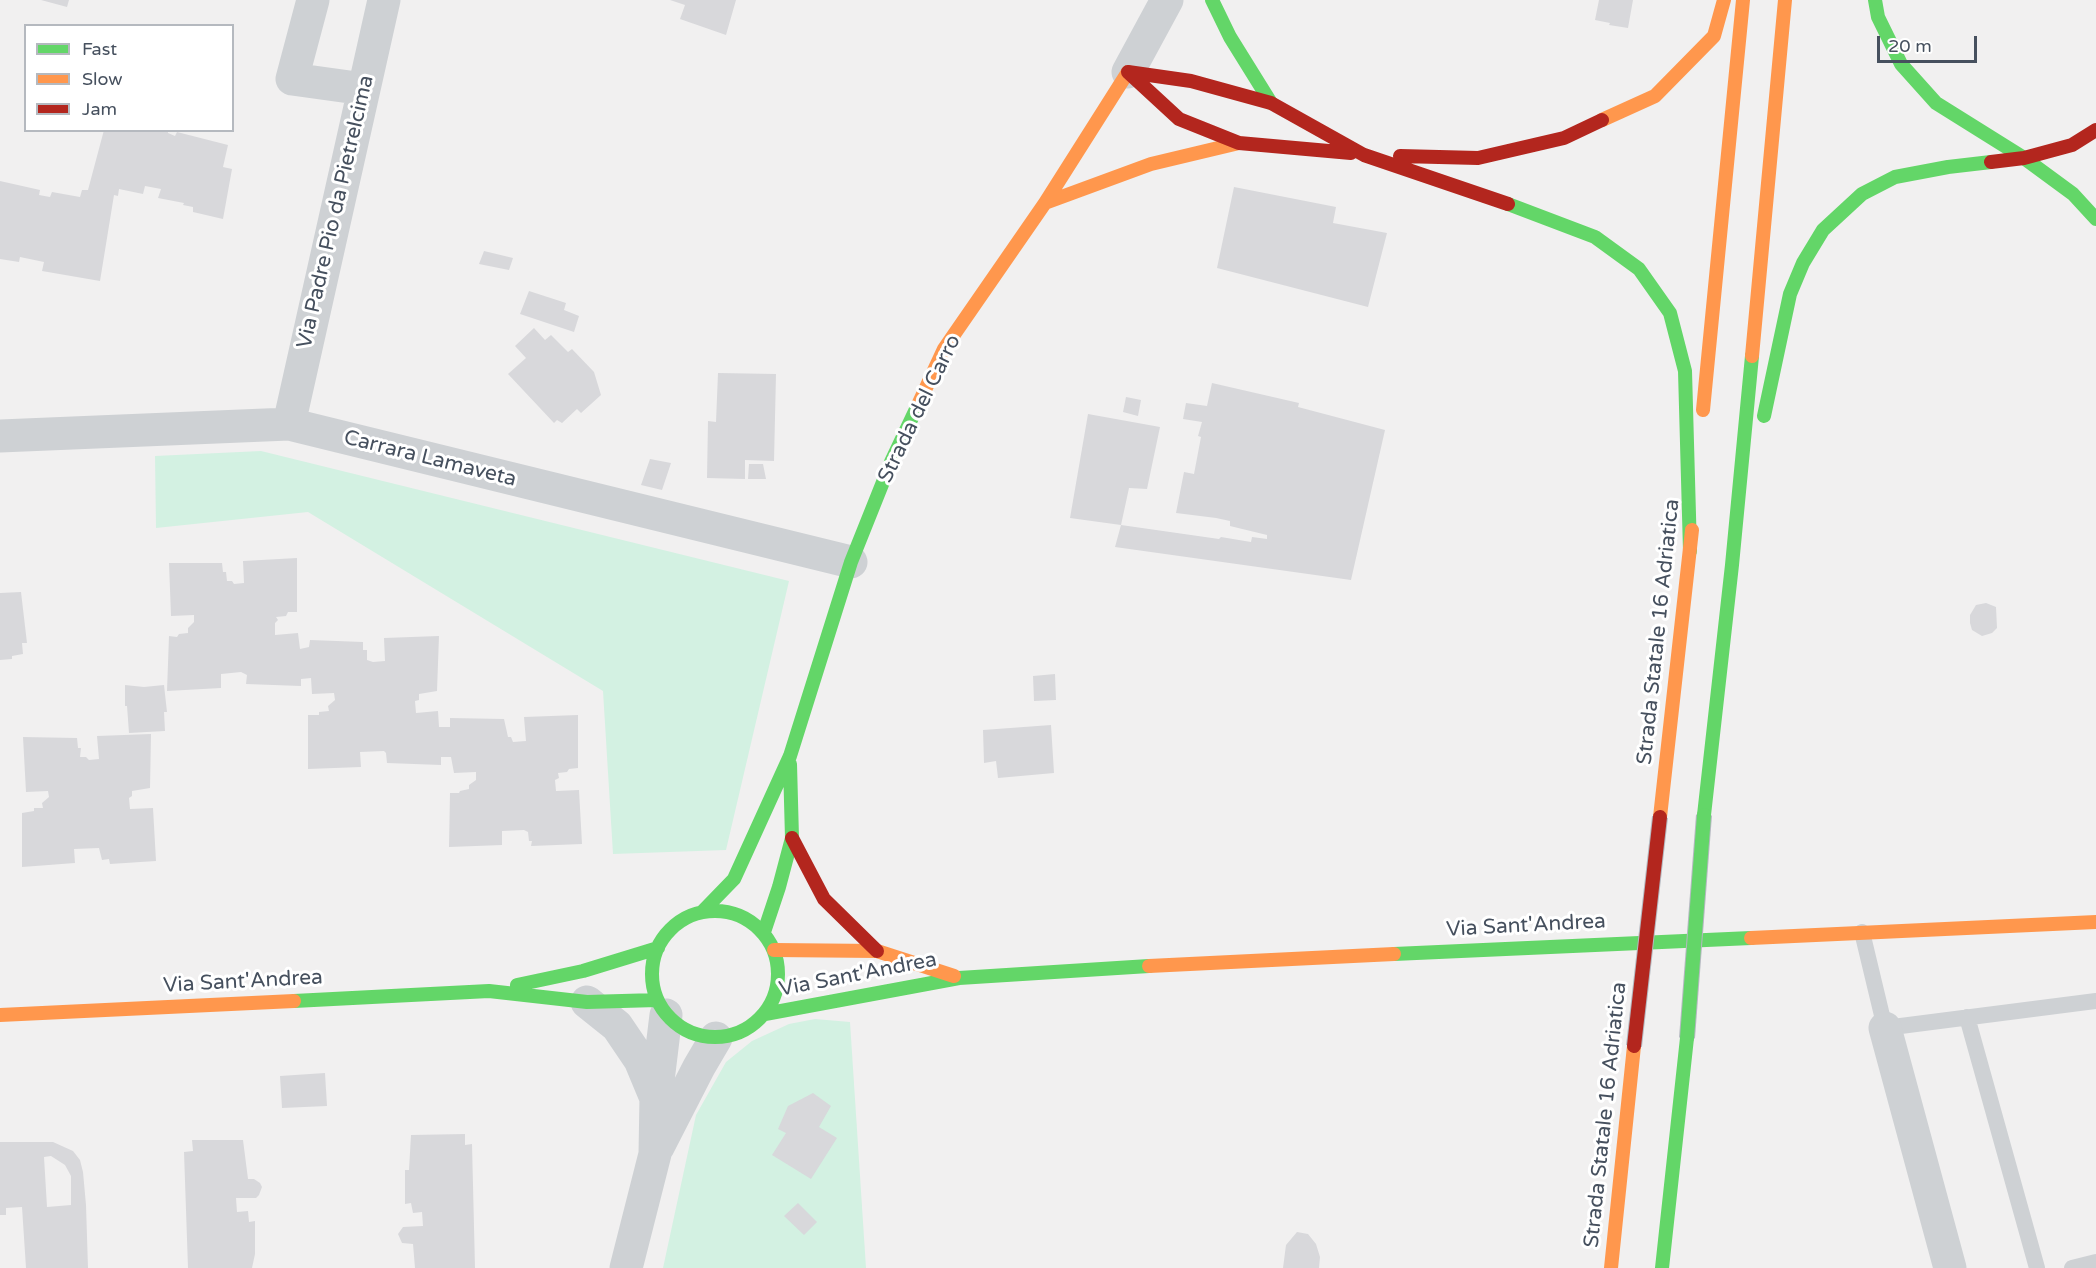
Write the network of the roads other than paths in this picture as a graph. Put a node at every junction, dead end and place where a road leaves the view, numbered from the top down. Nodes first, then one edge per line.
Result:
1 (313, 0) edge
2 (384, 0) edge
3 (1167, 0) edge
4 (1212, 0) edge
5 (1724, 0) edge
6 (1743, 0) edge
7 (1785, 0) edge
8 (1875, 0) edge
9 (1128, 72) junction
10 (364, 89) junction
11 (1271, 103) junction
12 (2096, 130) edge
13 (1239, 143) junction
14 (2072, 145) junction
15 (2088, 148) dead end
16 (1364, 155) junction
17 (2024, 158) junction
18 (2073, 194) junction
19 (2096, 194) edge
20 (1045, 203) junction
21 (2096, 219) edge
22 (289, 424) junction
23 (1761, 429) dead end
24 (0, 436) edge
25 (1756, 452) dead end
26 (1690, 550) junction
27 (851, 562) junction
28 (1732, 565) junction
29 (790, 756) junction
30 (792, 838) junction
31 (702, 912) junction
32 (2096, 922) edge
33 (764, 932) junction
34 (1862, 932) junction
35 (658, 948) junction
36 (774, 950) junction
37 (877, 951) junction
38 (959, 978) junction
39 (489, 992) junction
40 (2096, 1001) edge
41 (587, 1002) junction
42 (662, 1008) junction
43 (765, 1014) junction
44 (0, 1015) edge
45 (1967, 1017) junction
46 (1886, 1028) junction
47 (716, 1038) junction
48 (656, 1097) junction
49 (655, 1154) junction
50 (2096, 1262) edge
51 (626, 1268) edge
52 (1611, 1268) edge
53 (1662, 1268) edge
54 (1950, 1268) edge
55 (2037, 1268) edge
56 (2072, 1268) edge

1 - 10 street
2 - 10 street, Via Padre Pio da Pietrelcima
3 - 9 street, Strada del Carro
4 - 11 main road
5 - 16 main road
6 - 26 main road, Strada Statale 16 Adriatica
7 - 28 main road
8 - 17 main road
9 - 11 main road
9 - 13 main road
9 - 20 main road, Strada del Carro
10 - 22 street, Via Padre Pio da Pietrelcima
11 - 16 main road
12 - 14 main road
13 - 16 main road
13 - 20 main road
14 - 15 main road
14 - 17 main road
16 - 26 main road
17 - 18 main road
17 - 23 main road
18 - 19 main road
18 - 21 main road
20 - 27 main road, Strada del Carro
22 - 24 street, Carrara Lamaveta
22 - 27 street, Carrara Lamaveta
25 - 28 main road
26 - 52 main road, Strada Statale 16 Adriatica, bridge
27 - 29 main road, Strada del Carro
28 - 53 main road, bridge
29 - 30 main road, Strada del Carro
29 - 31 main road, Strada del Carro
30 - 33 main road, Strada del Carro
30 - 37 main road
31 - 33 main road, Via Sant'Andrea
31 - 35 main road, Via Sant'Andrea
32 - 34 main road, Via Sant'Andrea
33 - 36 main road, Via Sant'Andrea
34 - 38 main road, Via Sant'Andrea
34 - 46 lane
35 - 39 main road, Via Sant'Andrea
35 - 42 main road, Via Sant'Andrea
36 - 37 main road, Via Sant'Andrea
36 - 43 main road, Via Sant'Andrea
37 - 38 main road, Via Sant'Andrea
38 - 43 main road, Via Sant'Andrea
39 - 41 main road, Via Sant'Andrea
39 - 44 main road, Via Sant'Andrea
40 - 45 lane
41 - 42 main road, Via Sant'Andrea
41 - 48 street
42 - 47 main road, Via Sant'Andrea
42 - 48 street
43 - 47 main road, Via Sant'Andrea
45 - 46 lane
45 - 55 lane
46 - 54 street
47 - 49 street
48 - 49 street
49 - 51 street
50 - 56 lane

